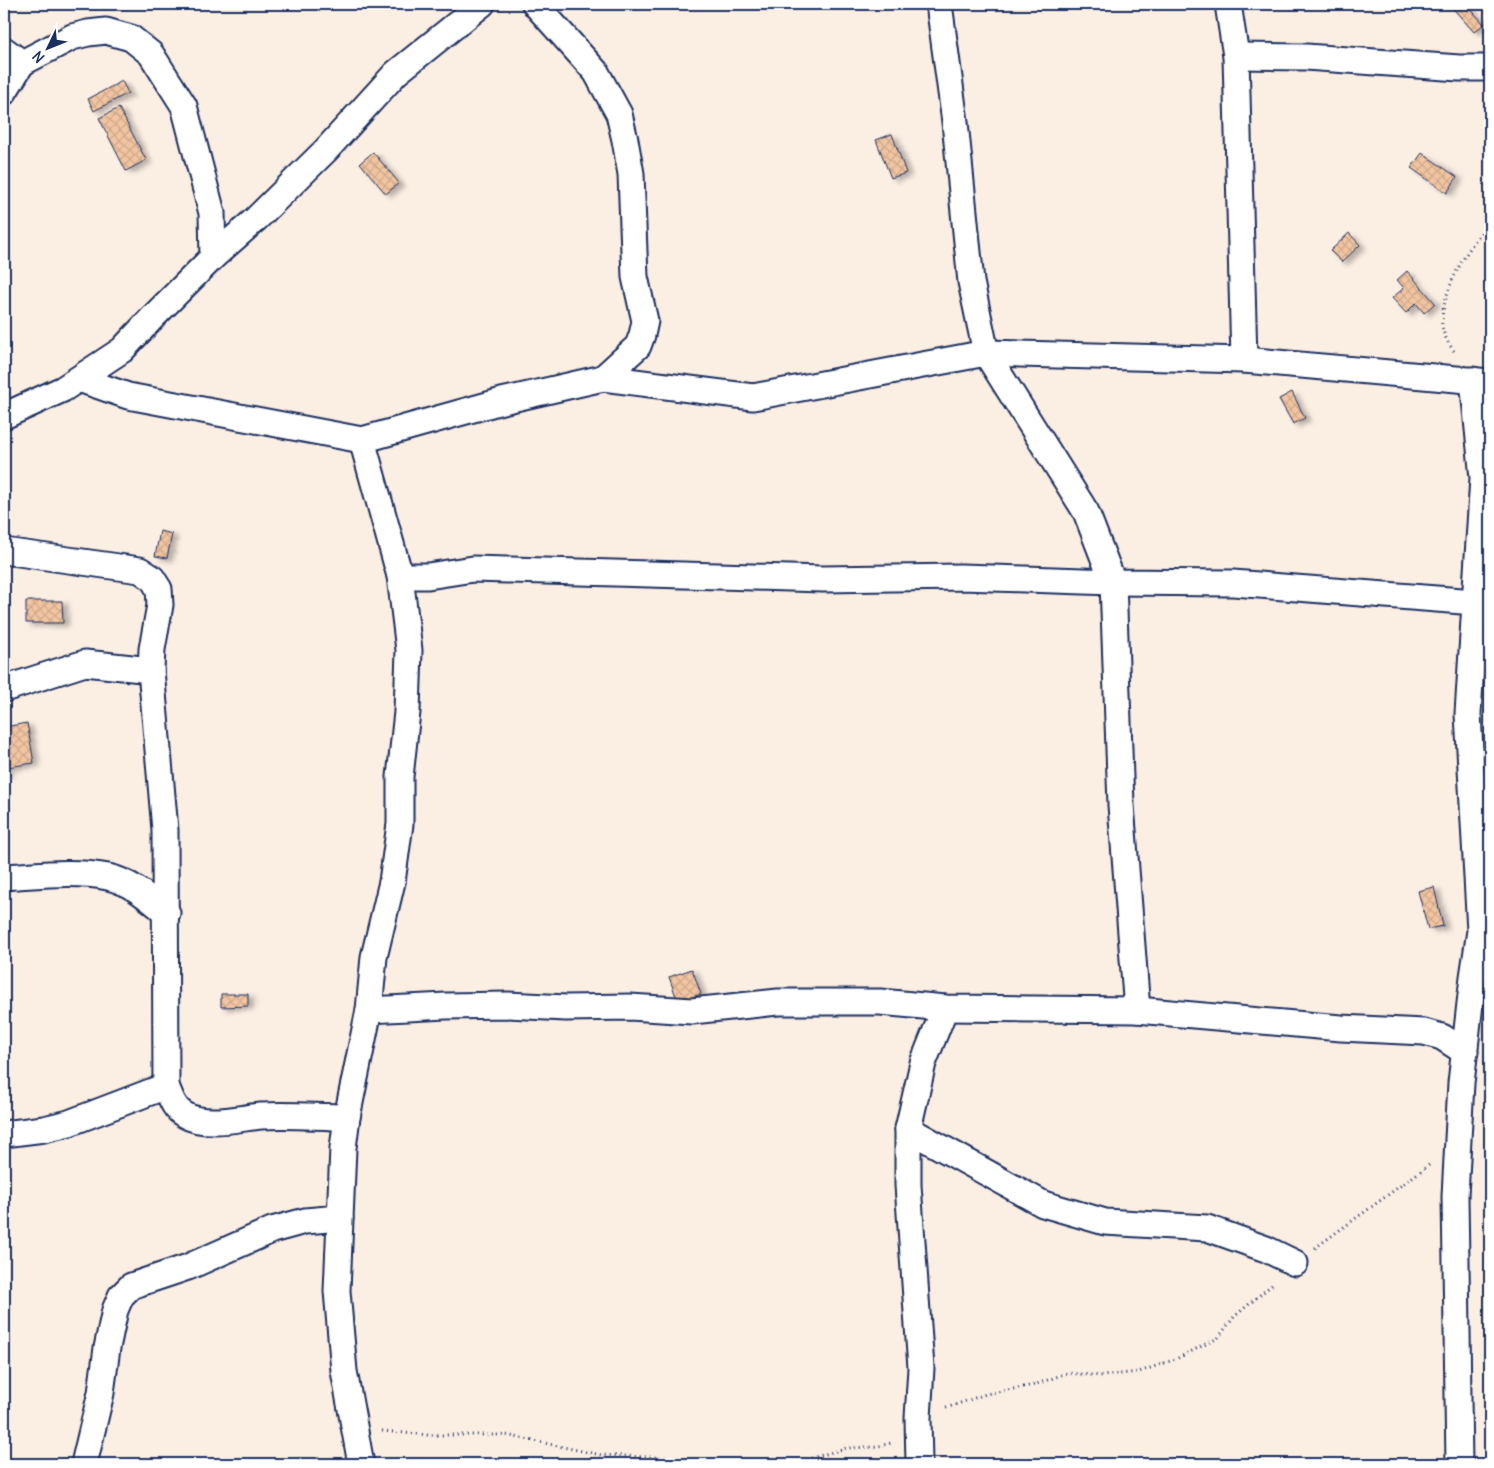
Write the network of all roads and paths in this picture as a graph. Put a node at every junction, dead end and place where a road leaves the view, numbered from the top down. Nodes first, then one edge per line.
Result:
1 (482, 4) edge
2 (535, 4) edge
3 (939, 4) edge
4 (1228, 4) edge
5 (1236, 56) junction
6 (13, 57) edge
7 (1490, 68) edge
8 (4, 92) edge
9 (1490, 224) edge
10 (213, 257) junction
11 (986, 353) junction
12 (1244, 360) junction
13 (603, 378) junction
14 (79, 379) junction
15 (1482, 381) edge
16 (4, 416) edge
17 (362, 440) junction
18 (4, 551) edge
19 (400, 576) junction
20 (1113, 582) junction
21 (1475, 602) junction
22 (151, 670) junction
23 (4, 689) edge
24 (4, 876) edge
25 (167, 913) junction
26 (1485, 928) edge
27 (945, 1008) junction
28 (369, 1010) junction
29 (1137, 1010) junction
30 (1465, 1052) junction
31 (166, 1086) junction
32 (347, 1117) junction
33 (908, 1129) junction
34 (4, 1134) edge
35 (1458, 1148) junction
36 (340, 1218) junction
37 (1295, 1263) junction
38 (918, 1418) junction
39 (355, 1427) junction
40 (84, 1464) edge
41 (361, 1464) edge
42 (736, 1464) edge
43 (792, 1464) edge
44 (919, 1464) edge
45 (1459, 1464) edge

1 - 10 street
2 - 13 street
3 - 11 street
4 - 5 street
5 - 7 street
5 - 12 street
6 - 8 street
6 - 10 street
9 - 15 path
10 - 14 street
11 - 12 street
11 - 13 street
11 - 20 street
12 - 15 street
13 - 17 street
14 - 16 street
14 - 17 street
15 - 21 street
17 - 19 street
18 - 22 street
19 - 20 street
19 - 28 street
20 - 21 street
20 - 29 street
21 - 26 street
22 - 23 street
22 - 25 street
24 - 25 street
25 - 31 street
26 - 30 street
27 - 28 street
27 - 29 street
27 - 33 street
28 - 32 street
29 - 30 street
30 - 35 street
31 - 32 street
31 - 34 street
32 - 36 street
33 - 37 street
33 - 38 street
35 - 37 path
35 - 45 street
36 - 39 street
36 - 40 street
37 - 38 path
38 - 43 path
38 - 44 street
39 - 41 street
39 - 42 path

